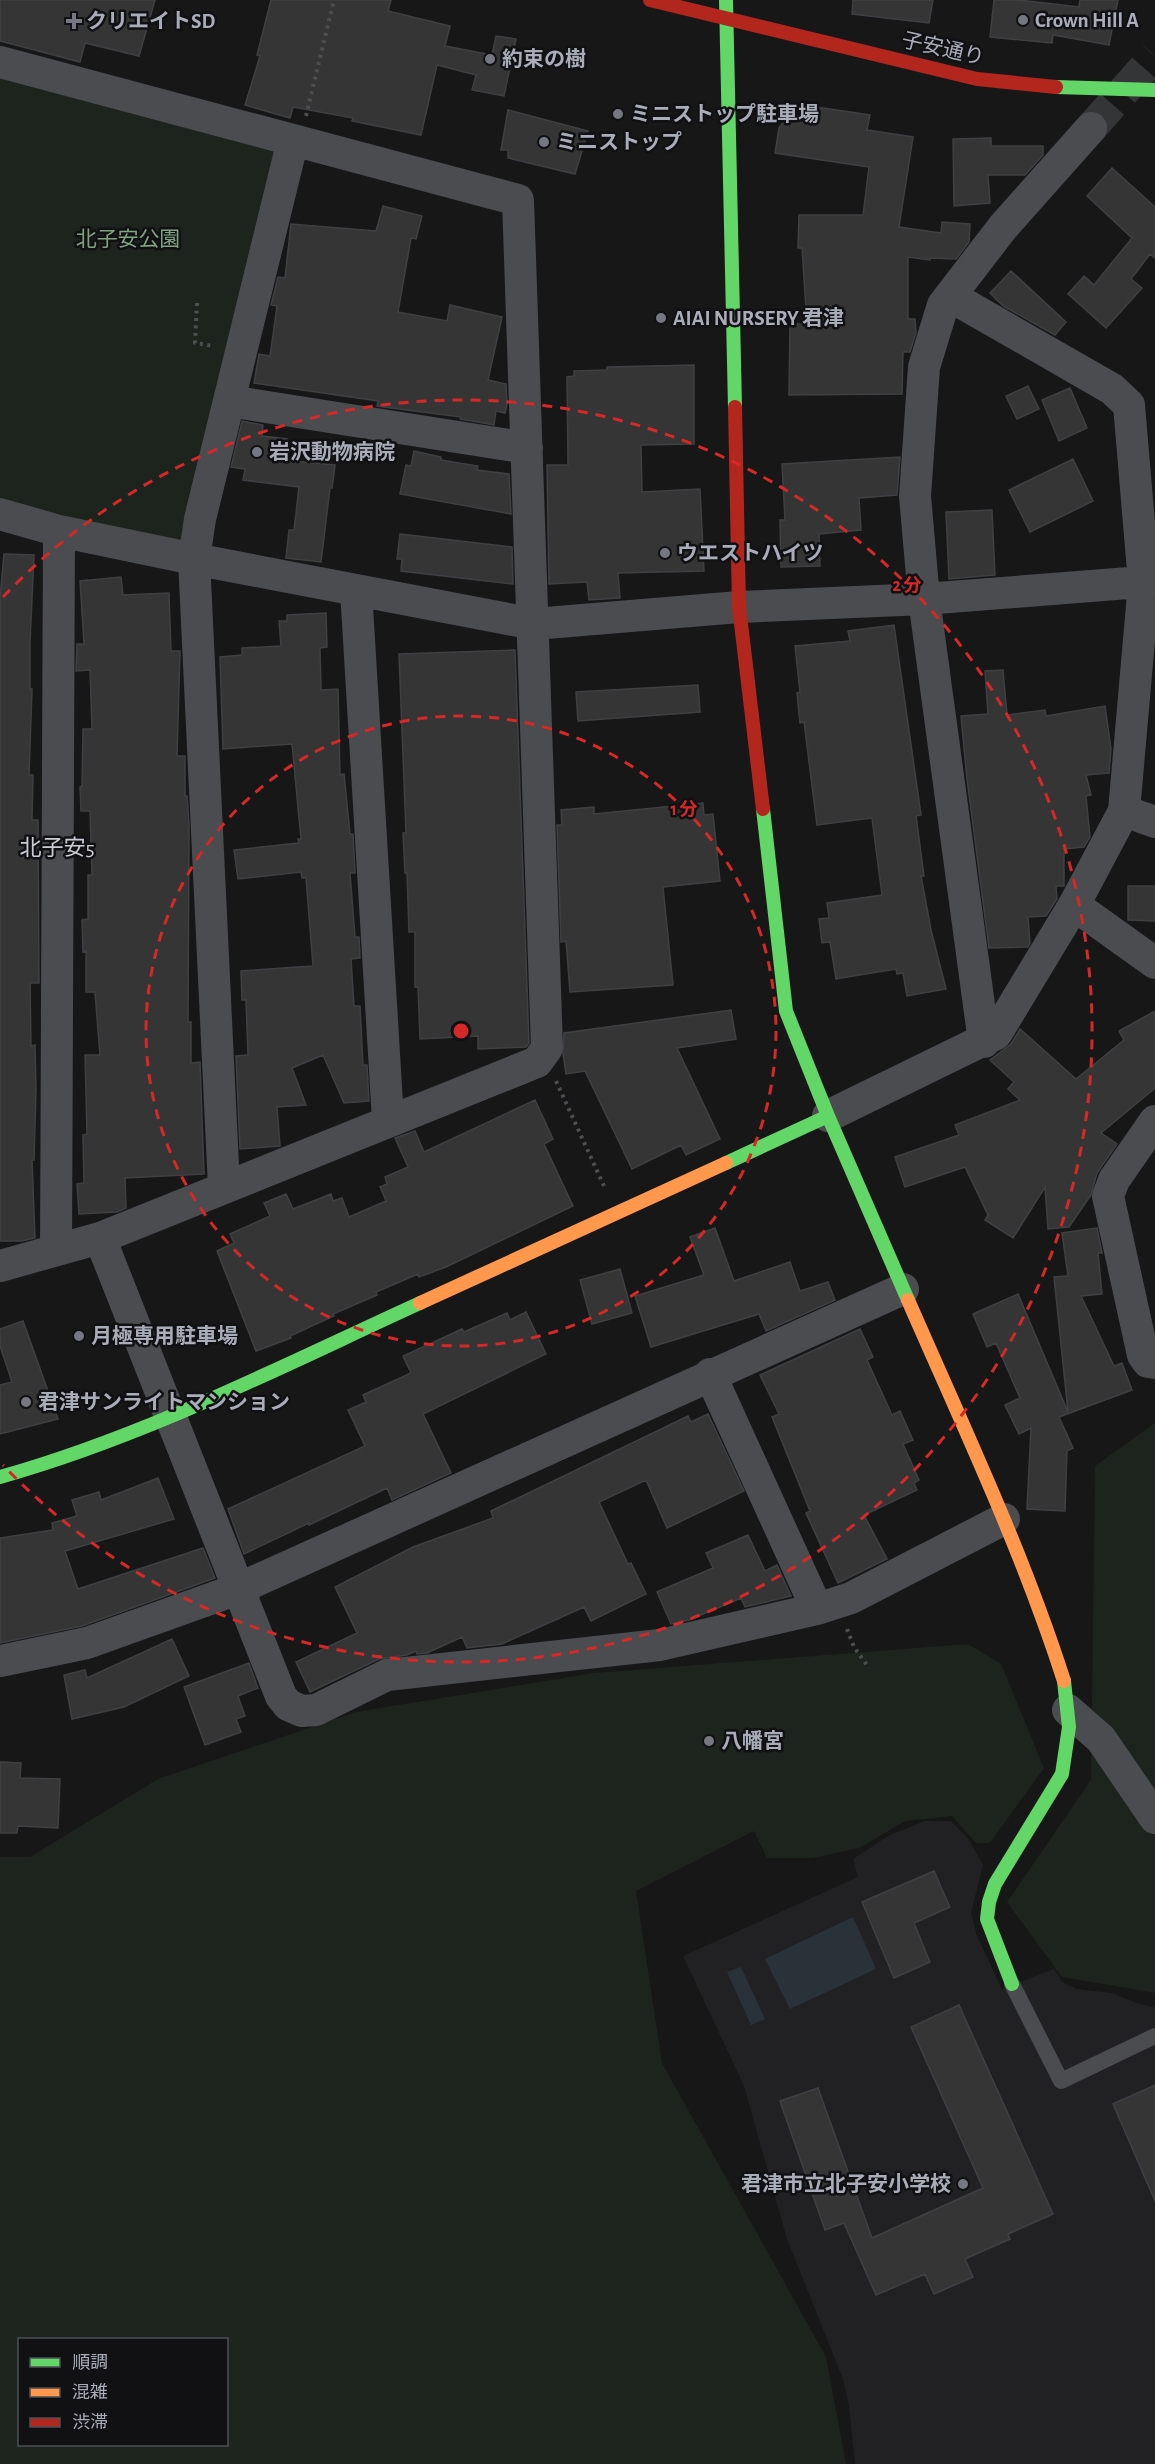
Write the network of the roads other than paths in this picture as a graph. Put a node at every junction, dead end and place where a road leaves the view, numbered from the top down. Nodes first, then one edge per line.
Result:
1 (650, 0) edge
2 (726, 0) edge
3 (727, 19) junction
4 (0, 62) edge
5 (1155, 90) edge
6 (1091, 128) tunnel mouth
7 (296, 141) junction
8 (950, 296) junction
9 (229, 401) junction
10 (527, 448) junction
11 (0, 514) edge
12 (59, 531) junction
13 (194, 560) junction
14 (1150, 582) edge
15 (356, 590) junction
16 (924, 599) junction
17 (739, 608) junction
18 (534, 624) junction
19 (1144, 700) edge
20 (1124, 811) junction
21 (1155, 822) edge
22 (1074, 905) junction
23 (1155, 963) edge
24 (984, 1042) junction
25 (828, 1116) junction
26 (388, 1120) junction
27 (1155, 1121) edge
28 (224, 1187) junction
29 (100, 1238) junction
30 (56, 1250) junction
31 (0, 1266) edge
32 (903, 1289) junction
33 (1155, 1363) edge
34 (710, 1374) junction
35 (171, 1417) junction
36 (0, 1477) edge
37 (1004, 1519) junction
38 (238, 1589) junction
39 (827, 1606) junction
40 (0, 1661) edge
41 (1068, 1710) junction
42 (1155, 1818) edge
43 (1012, 1984) joint
44 (1155, 2036) edge

1 - 3 street, 子安通り
2 - 3 street
3 - 5 street, 子安通り
3 - 17 street
4 - 7 street
6 - 8 street
7 - 9 street
7 - 10 street
8 - 14 street
8 - 16 street
9 - 10 street
9 - 13 street
10 - 18 street
11 - 12 street
12 - 13 street
12 - 30 street
13 - 15 street
13 - 28 street
14 - 16 street
14 - 19 street
15 - 18 street
15 - 26 street
16 - 17 street
16 - 24 street
17 - 18 street
17 - 25 street
18 - 26 street
19 - 20 street
20 - 21 street
20 - 22 street
22 - 23 street
22 - 24 street
24 - 25 street
25 - 32 street
25 - 35 street
26 - 28 street
27 - 33 street
28 - 29 street
29 - 30 street
29 - 35 street
30 - 31 street
32 - 34 street
32 - 37 street
34 - 38 street
34 - 39 street
35 - 36 street
35 - 38 street
37 - 39 street
37 - 41 street
38 - 39 street
38 - 40 street
41 - 42 street
41 - 43 street
43 - 44 lane

